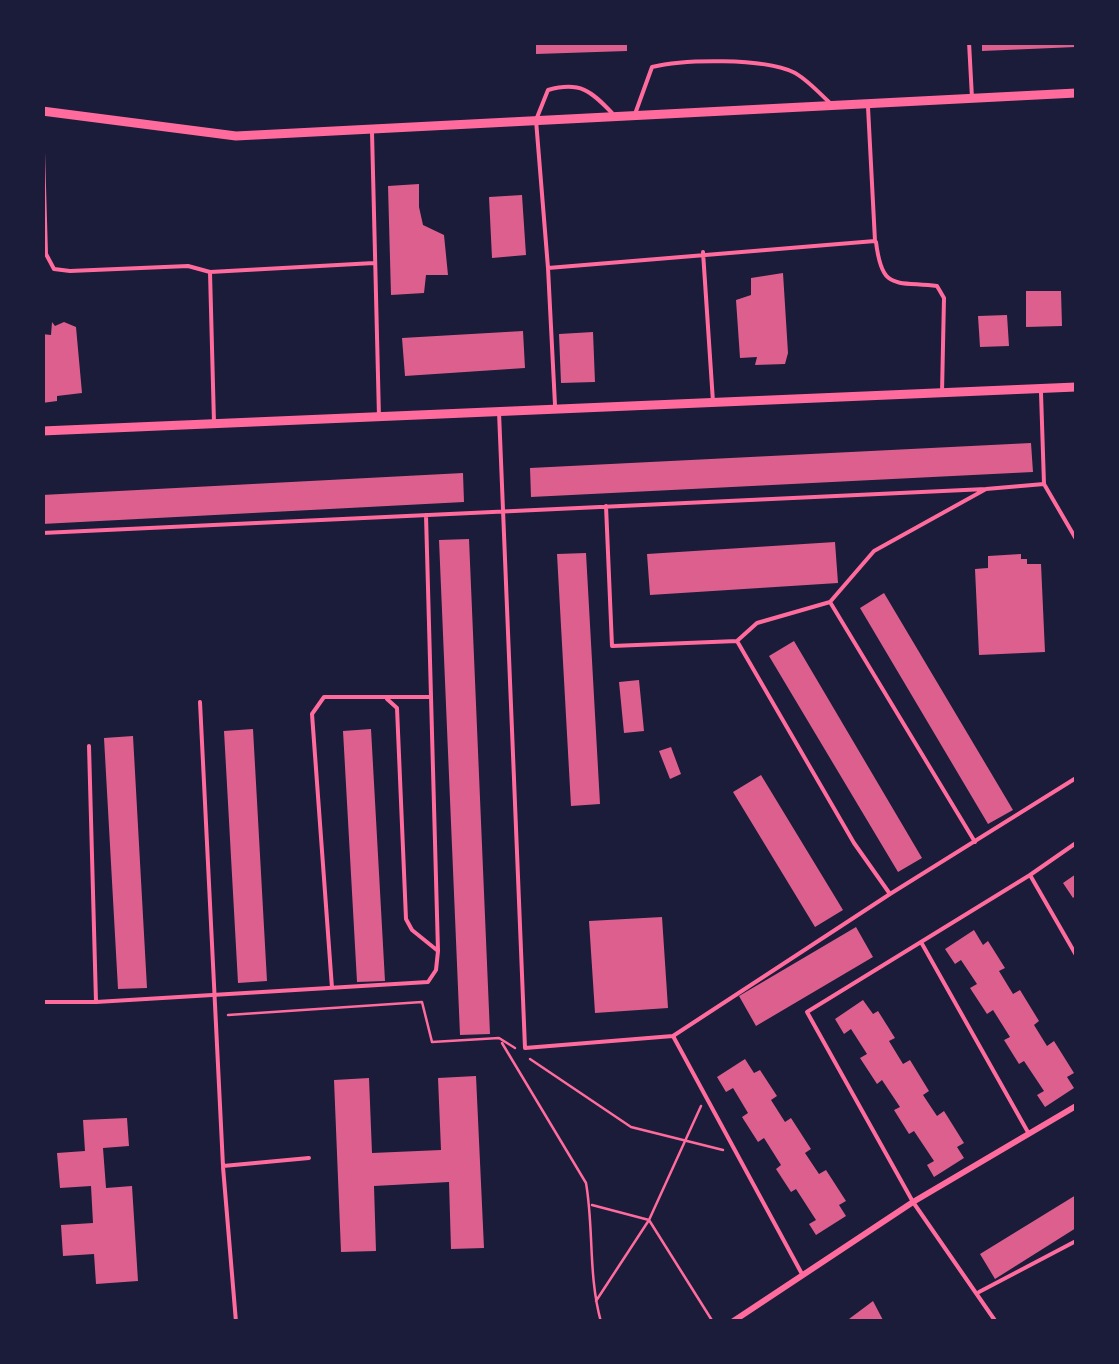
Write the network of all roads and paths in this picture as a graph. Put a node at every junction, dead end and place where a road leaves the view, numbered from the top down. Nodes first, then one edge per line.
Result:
1 (969, 42) edge
2 (1076, 93) edge
3 (972, 98) junction
4 (868, 104) junction
5 (833, 106) junction
6 (42, 114) edge
7 (614, 116) junction
8 (634, 116) junction
9 (536, 120) junction
10 (372, 129) junction
11 (876, 241) junction
12 (703, 252) junction
13 (374, 263) junction
14 (548, 268) junction
15 (210, 272) junction
16 (1076, 387) edge
17 (1040, 390) junction
18 (942, 393) junction
19 (713, 403) junction
20 (555, 410) junction
21 (499, 412) junction
22 (379, 417) junction
23 (214, 424) junction
24 (42, 431) edge
25 (1044, 484) junction
26 (986, 488) junction
27 (606, 506) junction
28 (503, 511) junction
29 (426, 515) junction
30 (42, 533) edge
31 (1076, 539) edge
32 (830, 602) junction
33 (737, 641) junction
34 (383, 698) junction
35 (431, 698) junction
36 (200, 702) dead end
37 (89, 746) dead end
38 (1076, 778) edge
39 (975, 842) junction
40 (1076, 844) edge
41 (1030, 874) junction
42 (890, 894) junction
43 (921, 942) junction
44 (438, 951) junction
45 (1076, 955) edge
46 (332, 988) junction
47 (216, 995) junction
48 (42, 1002) edge
49 (96, 1002) junction
50 (216, 1015) junction
51 (673, 1036) junction
52 (500, 1038) junction
53 (516, 1049) dead end
54 (532, 1060) dead end
55 (705, 1096) junction
56 (1076, 1106) edge
57 (1029, 1134) junction
58 (684, 1140) junction
59 (736, 1153) junction
60 (309, 1158) dead end
61 (223, 1166) junction
62 (913, 1202) junction
63 (590, 1204) junction
64 (649, 1220) junction
65 (1076, 1241) edge
66 (802, 1275) junction
67 (979, 1292) junction
68 (596, 1302) junction
69 (236, 1322) edge
70 (601, 1322) edge
71 (713, 1322) edge
72 (732, 1322) edge
73 (996, 1322) edge

1 - 3 lane
2 - 3 street
3 - 4 street
4 - 5 street
4 - 11 lane
5 - 8 street
5 - 8 lane
6 - 10 street
6 - 15 lane
7 - 8 street
7 - 9 street
7 - 9 lane
9 - 10 street
9 - 14 lane
10 - 13 lane
11 - 12 lane
11 - 18 lane
12 - 14 lane
12 - 19 lane
13 - 15 lane
13 - 22 lane
14 - 20 lane
15 - 23 lane
16 - 17 street
17 - 18 street
17 - 25 lane
18 - 19 street
19 - 20 street
20 - 21 street
21 - 22 street
21 - 28 lane
22 - 23 street
23 - 24 street
25 - 26 lane
25 - 31 lane
26 - 27 lane
26 - 32 lane
27 - 28 lane
27 - 33 lane
28 - 29 lane
28 - 51 lane
29 - 30 lane
29 - 35 lane
32 - 33 lane
32 - 39 lane
33 - 42 lane
34 - 35 lane
34 - 44 lane
34 - 46 lane
35 - 44 lane
36 - 47 lane
37 - 49 lane
38 - 39 lane
39 - 42 lane
40 - 41 lane
41 - 43 lane
41 - 45 lane
42 - 51 lane
43 - 57 lane
43 - 62 lane
44 - 46 lane
46 - 47 lane
47 - 49 lane
47 - 50 lane
48 - 49 lane
50 - 52 path
50 - 61 lane
51 - 55 lane
52 - 53 path
52 - 63 path
54 - 58 path
55 - 58 path
55 - 59 lane
56 - 57 street
57 - 62 street
58 - 59 path
58 - 64 path
59 - 66 lane
60 - 61 lane
61 - 69 lane
62 - 66 street
62 - 67 lane
63 - 64 path
63 - 68 path
64 - 68 path
64 - 71 path
65 - 67 lane
66 - 72 street
67 - 73 lane
68 - 70 path

